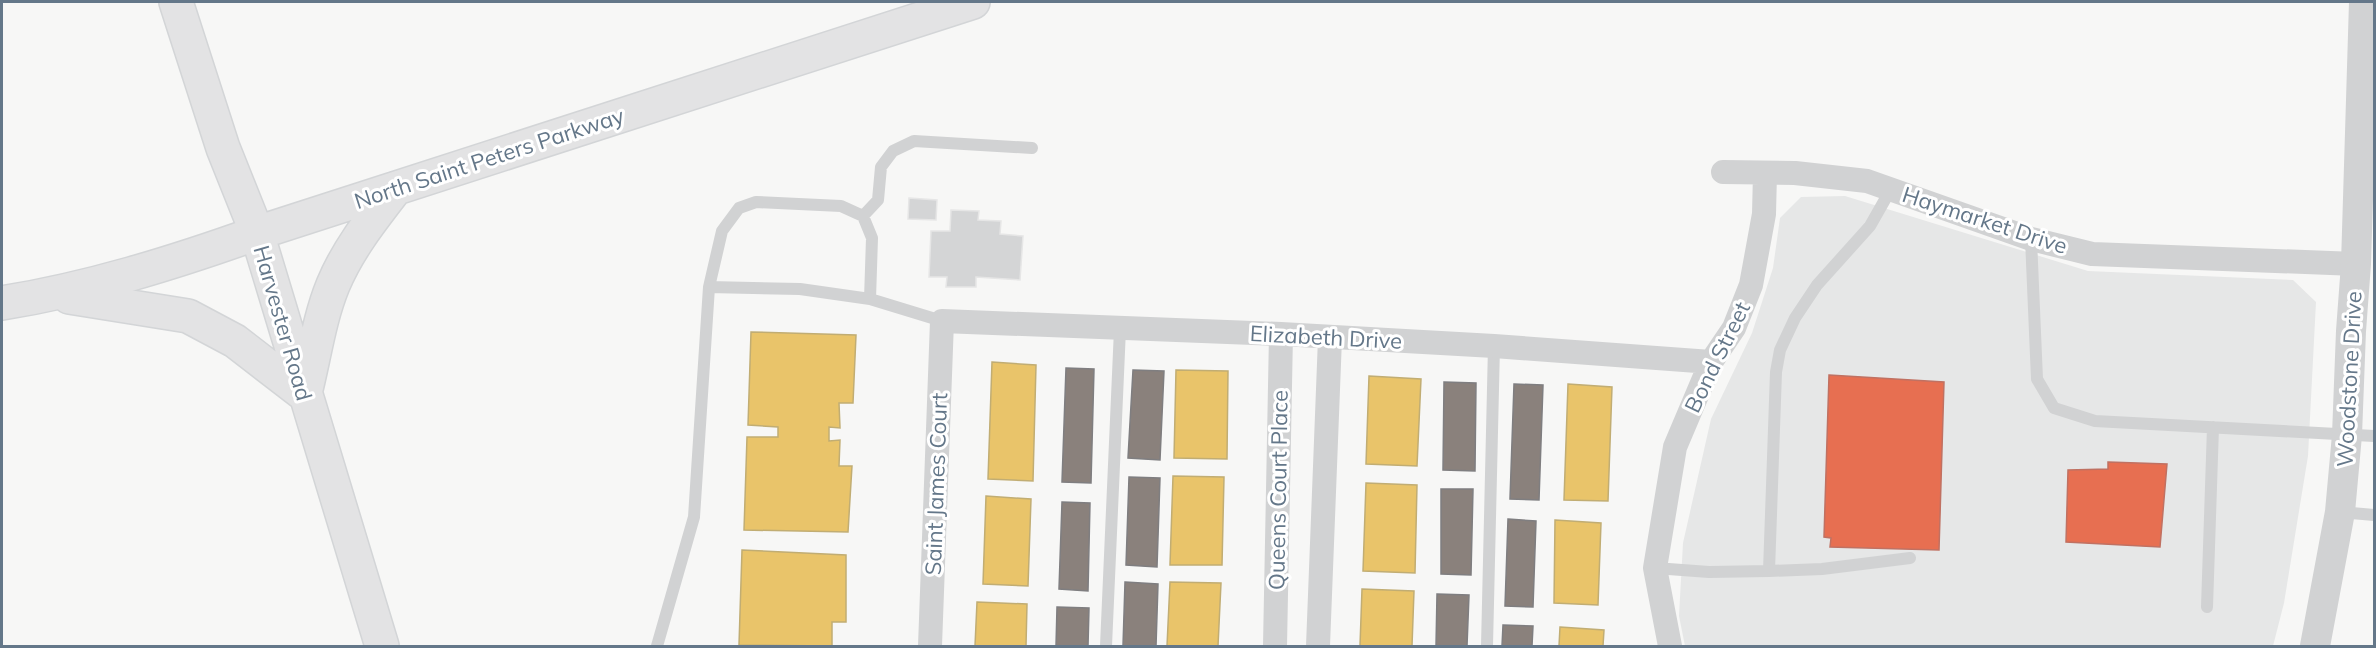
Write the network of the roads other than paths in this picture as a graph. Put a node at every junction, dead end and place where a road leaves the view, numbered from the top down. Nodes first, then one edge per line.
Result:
1 (176, 2) edge
2 (973, 2) edge
3 (2364, 2) edge
4 (1032, 148) dead end
5 (1723, 172) dead end
6 (1765, 173) junction
7 (396, 188) junction
8 (1891, 189) junction
9 (863, 216) junction
10 (257, 233) junction
11 (2031, 240) junction
12 (2356, 264) junction
13 (709, 287) junction
14 (53, 295) junction
15 (870, 299) junction
16 (2, 303) edge
17 (942, 321) junction
18 (1120, 329) junction
19 (1281, 334) junction
20 (1330, 338) junction
21 (1494, 346) junction
22 (1711, 362) junction
23 (305, 395) junction
24 (2213, 427) junction
25 (2361, 435) edge
26 (2340, 512) junction
27 (2374, 515) edge
28 (1910, 558) dead end
29 (1655, 568) junction
30 (1769, 571) junction
31 (2207, 607) dead end
32 (382, 646) edge
33 (657, 646) edge
34 (930, 646) edge
35 (1106, 646) edge
36 (1275, 646) edge
37 (1318, 646) edge
38 (1487, 646) edge
39 (1670, 646) edge
40 (2316, 646) edge

1 - 10 main road, Harvester Road
2 - 7 main road, North Saint Peters Parkway
3 - 12 street, Woodstone Drive
4 - 9 lane
5 - 6 street, Haymarket Drive
6 - 8 street, Haymarket Drive
6 - 22 street, Bond Street
7 - 10 main road, North Saint Peters Parkway
7 - 23 main road
8 - 11 street, Haymarket Drive
8 - 30 lane
9 - 13 lane
9 - 15 lane
10 - 14 main road, North Saint Peters Parkway
10 - 23 main road, Harvester Road
11 - 12 street, Haymarket Drive
11 - 24 lane
12 - 25 street, Woodstone Drive
13 - 15 lane
13 - 33 lane
14 - 16 main road, North Saint Peters Parkway
14 - 23 main road
15 - 17 lane
17 - 18 street, Elizabeth Drive
17 - 34 street, Saint James Court
18 - 19 street, Elizabeth Drive
18 - 35 lane
19 - 20 street, Elizabeth Drive
19 - 36 street, Queens Court Place
20 - 21 street, Elizabeth Drive
20 - 37 street, Queens Court Place
21 - 22 street, Elizabeth Drive
21 - 38 lane
22 - 29 street, Bond Street
23 - 32 main road, Harvester Road
24 - 25 lane
24 - 31 lane
25 - 26 street, Woodstone Drive
26 - 27 lane
26 - 40 street, Woodstone Drive
28 - 30 lane
29 - 30 lane
29 - 39 street, Bond Street

